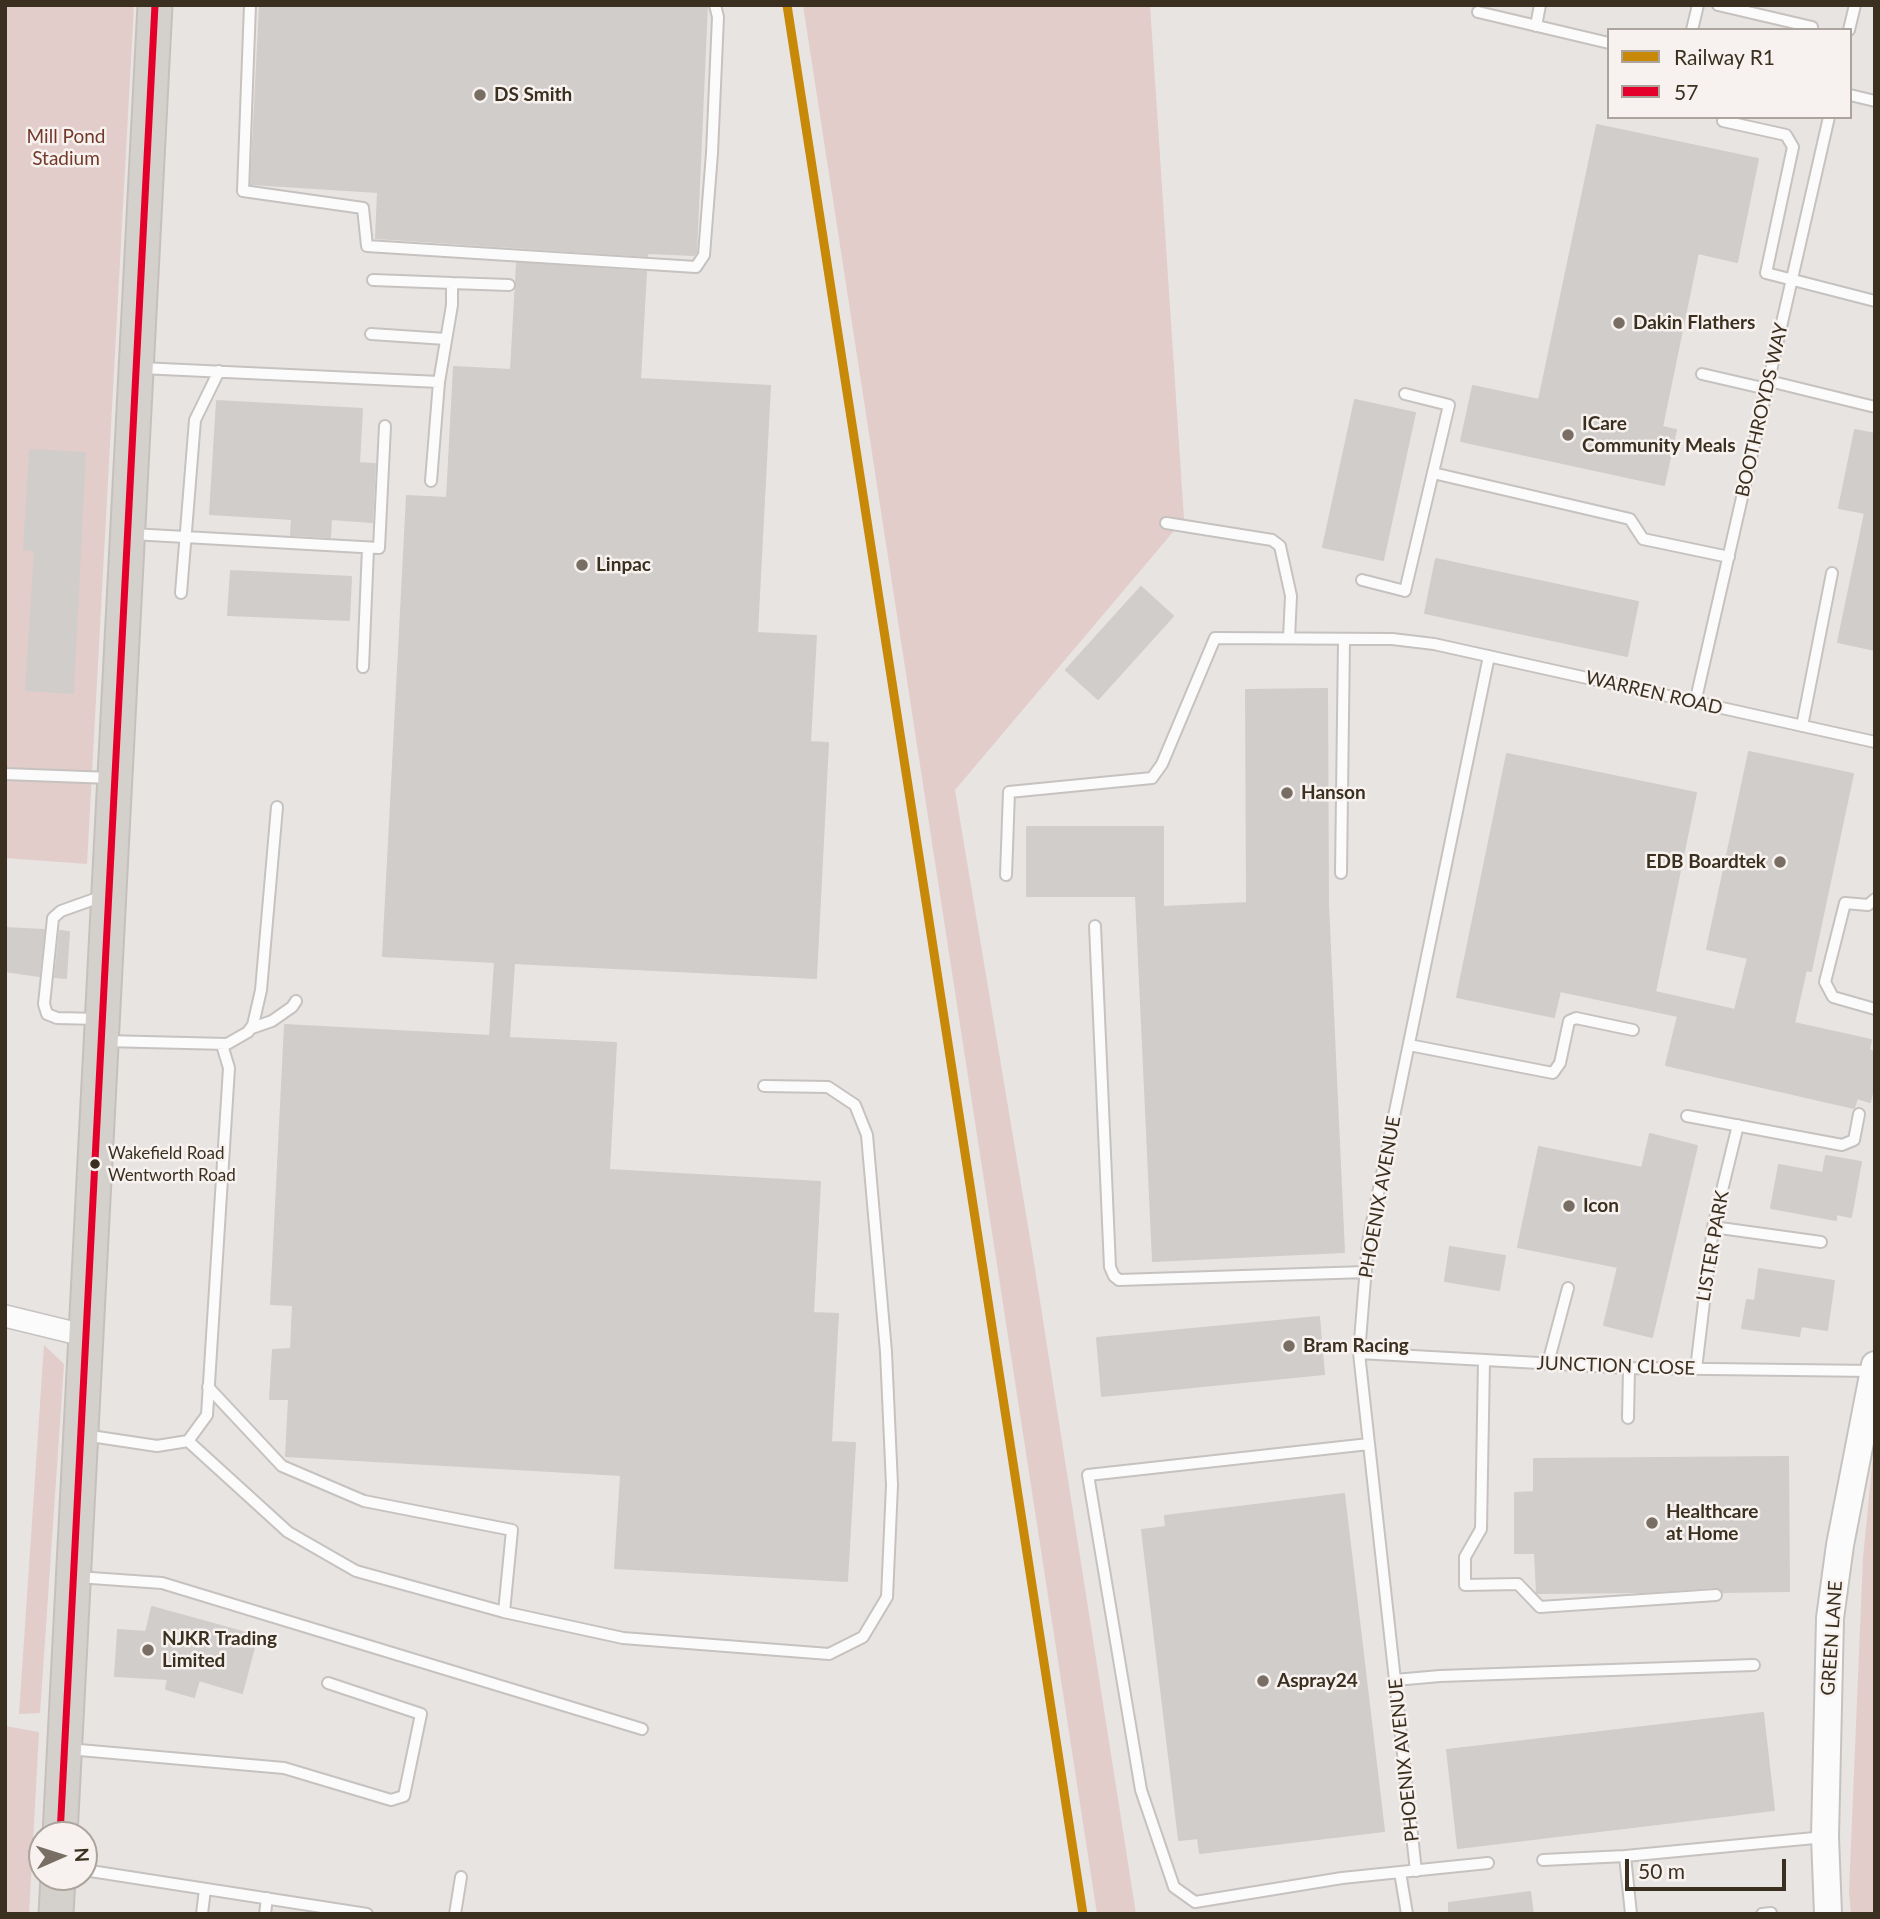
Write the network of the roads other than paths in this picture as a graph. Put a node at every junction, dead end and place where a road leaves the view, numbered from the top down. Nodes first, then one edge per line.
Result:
1 (155, 5) edge
2 (250, 5) edge
3 (715, 5) edge
4 (1541, 5) edge
5 (1698, 5) edge
6 (1718, 5) edge
7 (1855, 5) edge
8 (1478, 12) dead end
9 (1851, 25) edge
10 (1536, 26) junction
11 (1812, 27) dead end
12 (1692, 28) edge
13 (1607, 43) edge
14 (1852, 95) edge
15 (1875, 101) edge
16 (1724, 119) edge
17 (1829, 119) edge
18 (373, 280) dead end
19 (1792, 281) junction
20 (452, 283) junction
21 (509, 285) dead end
22 (1875, 301) edge
23 (371, 334) dead end
24 (446, 340) junction
25 (135, 368) junction
26 (219, 371) junction
27 (1702, 374) dead end
28 (439, 382) junction
29 (1768, 385) junction
30 (1405, 394) dead end
31 (1875, 407) edge
32 (385, 426) dead end
33 (1433, 473) junction
34 (431, 481) dead end
35 (1166, 523) dead end
36 (126, 534) junction
37 (185, 538) junction
38 (368, 548) junction
39 (1729, 557) junction
40 (1832, 573) dead end
41 (1362, 580) dead end
42 (181, 593) dead end
43 (1289, 638) junction
44 (1344, 639) junction
45 (1489, 656) junction
46 (363, 667) dead end
47 (1695, 703) junction
48 (1802, 726) junction
49 (1875, 743) edge
50 (5, 774) edge
51 (113, 778) junction
52 (277, 807) dead end
53 (1340, 873) dead end
54 (1006, 875) dead end
55 (108, 894) junction
56 (1875, 899) edge
57 (1095, 926) dead end
58 (296, 1001) dead end
59 (1875, 1009) edge
60 (251, 1028) junction
61 (101, 1030) junction
62 (1633, 1030) dead end
63 (222, 1045) junction
64 (1409, 1045) junction
65 (764, 1086) dead end
66 (1859, 1114) dead end
67 (1686, 1116) dead end
68 (1738, 1125) junction
69 (1713, 1227) junction
70 (1821, 1242) dead end
71 (1366, 1272) junction
72 (1568, 1288) dead end
73 (5, 1316) edge
74 (87, 1336) junction
75 (1359, 1353) junction
76 (1484, 1360) junction
77 (1548, 1363) junction
78 (1629, 1368) junction
79 (1874, 1368) edge
80 (1696, 1369) junction
81 (208, 1387) junction
82 (1628, 1418) dead end
83 (81, 1435) junction
84 (188, 1441) junction
85 (1369, 1444) junction
86 (74, 1577) junction
87 (1716, 1595) dead end
88 (504, 1612) junction
89 (1754, 1665) dead end
90 (1395, 1680) junction
91 (328, 1683) dead end
92 (642, 1729) dead end
93 (65, 1749) junction
94 (61, 1821) edge
95 (1825, 1836) junction
96 (1625, 1856) junction
97 (1543, 1860) dead end
98 (1488, 1863) dead end
99 (1416, 1871) junction
100 (98, 1872) edge
101 (1400, 1872) junction
102 (461, 1877) dead end
103 (205, 1889) junction
104 (57, 1891) edge
105 (267, 1898) junction
106 (56, 1914) edge
107 (202, 1914) edge
108 (265, 1914) edge
109 (367, 1914) edge
110 (456, 1914) edge
111 (1407, 1914) edge
112 (1631, 1914) edge
113 (1828, 1914) edge

1 - 25 main road
2 - 3 lane
4 - 10 lane
5 - 12 lane
6 - 11 lane
7 - 9 lane
8 - 10 lane
10 - 13 lane
14 - 15 lane
16 - 19 lane
17 - 19 lane, BOOTHROYDS WAY
18 - 20 lane
19 - 22 lane
19 - 29 lane, BOOTHROYDS WAY
20 - 21 lane
20 - 24 lane
23 - 24 lane
24 - 28 lane
25 - 26 lane
25 - 36 main road
26 - 28 lane
26 - 37 lane
27 - 29 lane
28 - 34 lane
29 - 31 lane
29 - 39 lane, BOOTHROYDS WAY
30 - 33 lane
32 - 38 lane
33 - 39 lane
33 - 41 lane
35 - 43 lane
36 - 37 lane
36 - 51 main road
37 - 38 lane
37 - 42 lane
38 - 46 lane
39 - 47 lane, BOOTHROYDS WAY
40 - 48 lane
43 - 44 lane, WARREN ROAD
43 - 54 lane, WARREN ROAD
44 - 45 lane, WARREN ROAD
44 - 53 lane
45 - 47 lane, WARREN ROAD
45 - 64 lane, PHOENIX AVENUE
47 - 48 lane, WARREN ROAD
48 - 49 lane, WARREN ROAD
50 - 51 lane
51 - 55 main road
52 - 60 lane
55 - 61 main road
55 - 61 lane
56 - 59 lane
57 - 71 lane
58 - 60 lane
60 - 63 lane
61 - 63 lane
61 - 74 main road
62 - 64 lane
63 - 81 lane
64 - 71 lane, PHOENIX AVENUE
65 - 88 lane
66 - 68 lane
67 - 68 lane
68 - 69 lane, LISTER PARK
69 - 70 lane
69 - 80 lane, LISTER PARK
71 - 75 lane, PHOENIX AVENUE
72 - 77 lane
73 - 74 street
74 - 83 main road
75 - 76 lane, JUNCTION CLOSE
75 - 85 lane, PHOENIX AVENUE
76 - 77 lane, JUNCTION CLOSE
76 - 87 lane
77 - 78 lane, JUNCTION CLOSE
78 - 80 lane, JUNCTION CLOSE
78 - 82 lane
79 - 80 lane, JUNCTION CLOSE
79 - 95 street, GREEN LANE
81 - 84 lane
81 - 88 lane
83 - 84 lane
83 - 86 main road
84 - 88 lane
85 - 90 lane, PHOENIX AVENUE
85 - 101 lane
86 - 92 lane
86 - 93 main road
89 - 90 lane
90 - 99 lane, PHOENIX AVENUE
91 - 93 lane
93 - 94 main road
95 - 96 lane
95 - 113 street, GREEN LANE
96 - 97 lane
96 - 112 lane
98 - 99 lane
99 - 101 lane
100 - 103 lane
101 - 111 lane
102 - 110 lane
103 - 105 lane
103 - 107 lane
104 - 106 main road
105 - 108 lane
105 - 109 lane

